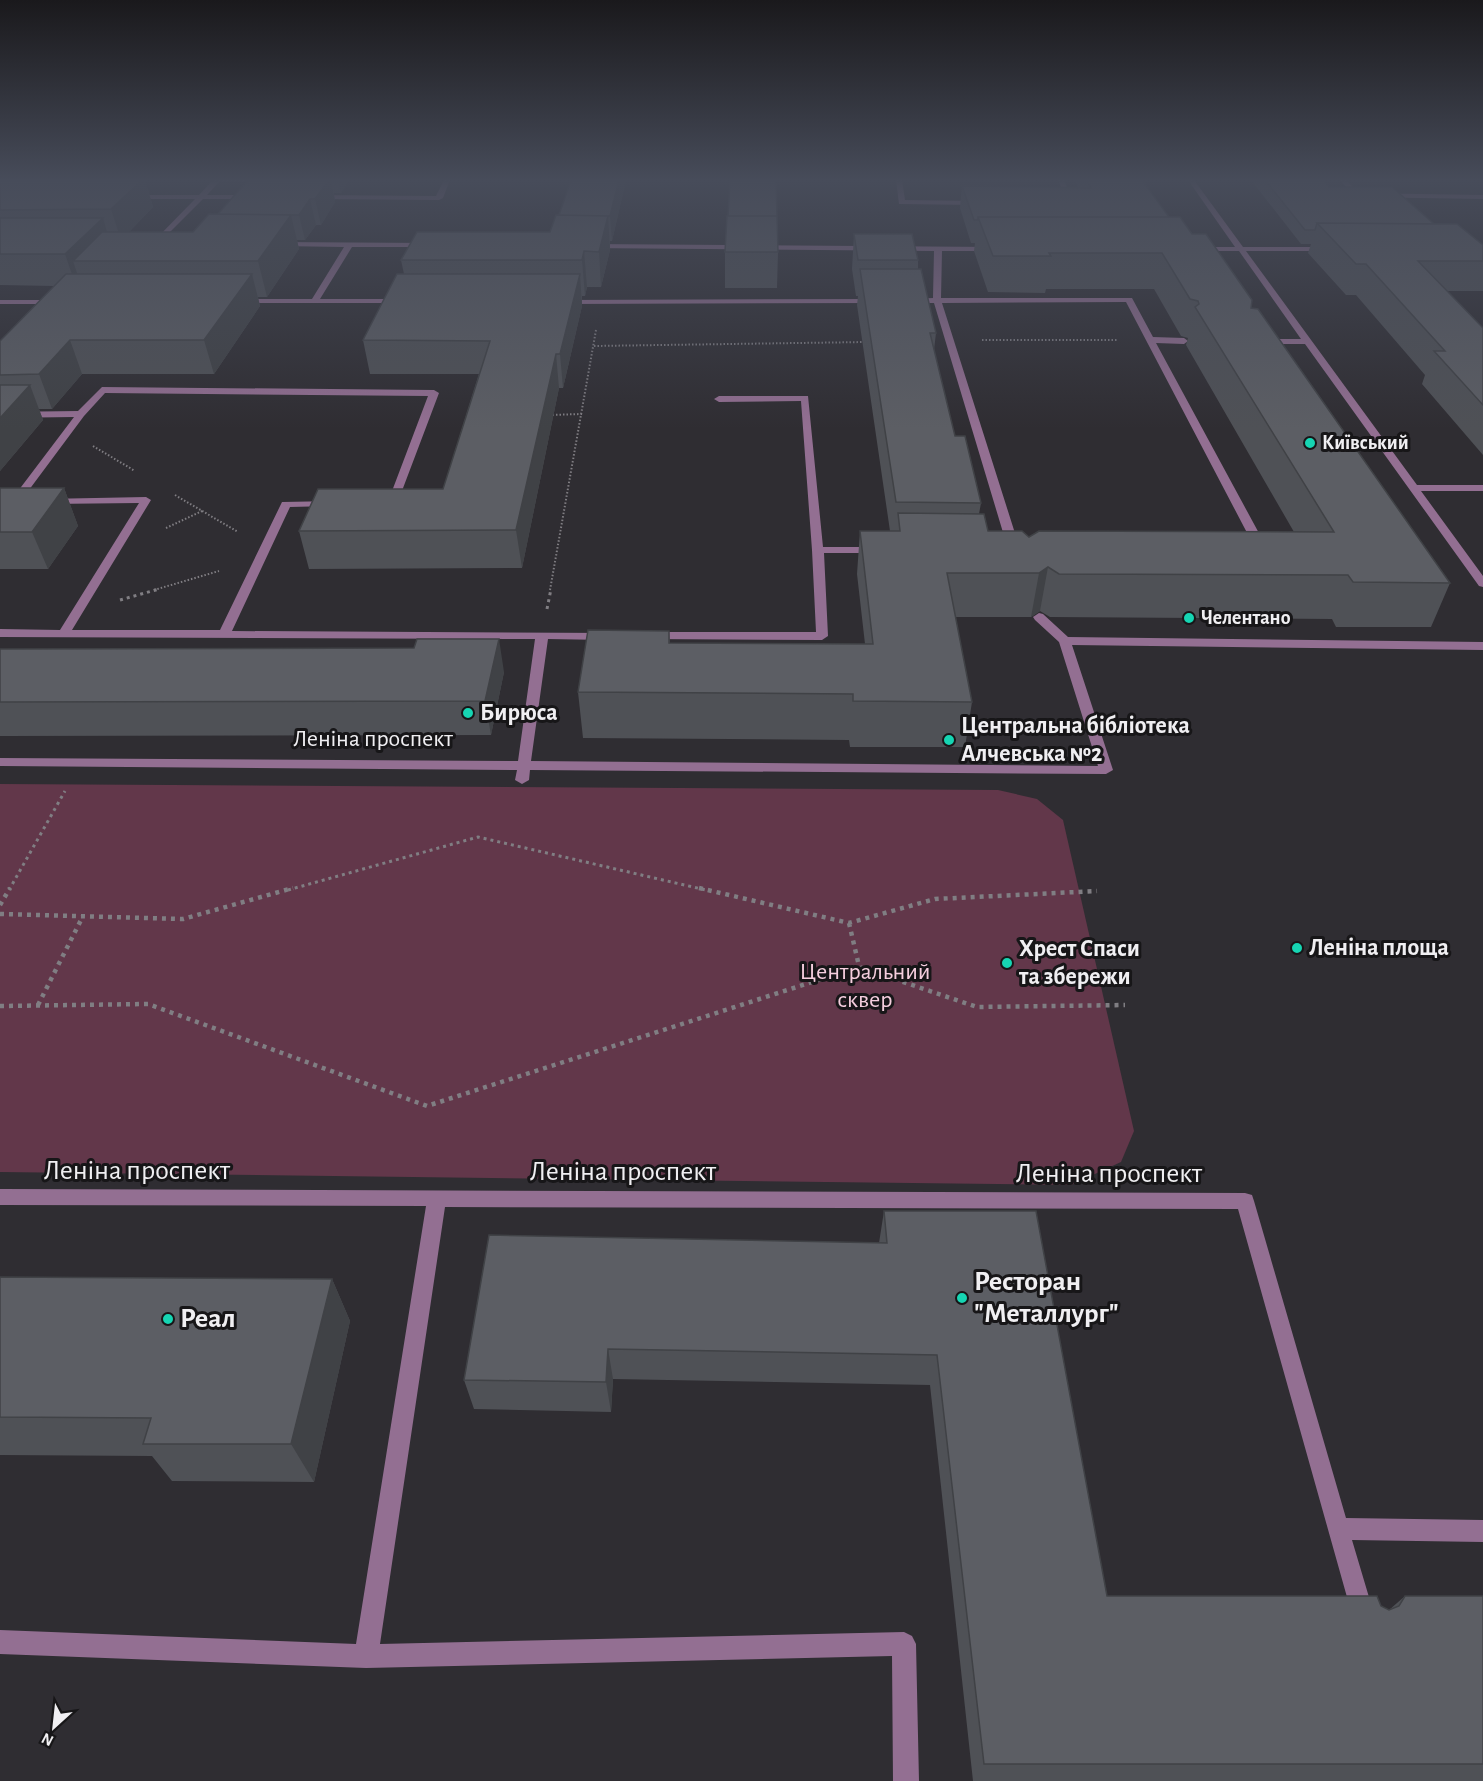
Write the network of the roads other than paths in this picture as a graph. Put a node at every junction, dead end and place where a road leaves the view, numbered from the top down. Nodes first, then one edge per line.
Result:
1 (338, 263) edge
2 (938, 263) edge
3 (1252, 263) edge
4 (315, 300) junction
5 (226, 301) edge
6 (410, 301) edge
7 (891, 301) edge
8 (903, 301) edge
9 (938, 301) junction
10 (0, 302) edge
11 (72, 302) edge
12 (553, 302) edge
13 (1152, 340) junction
14 (1184, 341) edge
15 (1307, 341) junction
16 (1255, 342) edge
17 (719, 399) dead end
18 (81, 414) junction
19 (0, 415) edge
20 (1412, 488) junction
21 (1483, 488) edge
22 (346, 502) edge
23 (381, 502) edge
24 (818, 550) junction
25 (888, 551) edge
26 (1252, 553) edge
27 (1016, 555) edge
28 (1483, 584) edge
29 (1039, 617) edge
30 (66, 632) junction
31 (0, 633) edge
32 (224, 634) junction
33 (542, 636) junction
34 (1065, 641) junction
35 (1483, 646) edge
36 (0, 762) edge
37 (523, 773) junction
38 (0, 1197) edge
39 (437, 1198) junction
40 (1338, 1529) junction
41 (1483, 1531) edge
42 (1364, 1620) edge
43 (0, 1642) edge
44 (366, 1656) junction
45 (906, 1781) edge

1 - 4 street
2 - 9 street
3 - 15 street
4 - 5 street
4 - 6 street
7 - 12 street
8 - 9 street
9 - 13 street
9 - 27 street
10 - 11 street
13 - 14 street
13 - 26 street
15 - 16 street
15 - 20 street
17 - 24 street
18 - 19 street
18 - 23 street
18 - 30 street
20 - 21 street
20 - 28 street
22 - 32 street
24 - 25 street
24 - 33 street
29 - 34 street
30 - 31 street
30 - 32 street
32 - 33 street
33 - 37 street
34 - 35 street
34 - 37 street, Леніна проспект
36 - 37 street, Леніна проспект
38 - 39 street, Леніна проспект
39 - 40 street, Леніна проспект
39 - 44 street
40 - 41 street
40 - 42 street
43 - 44 street
44 - 45 street

